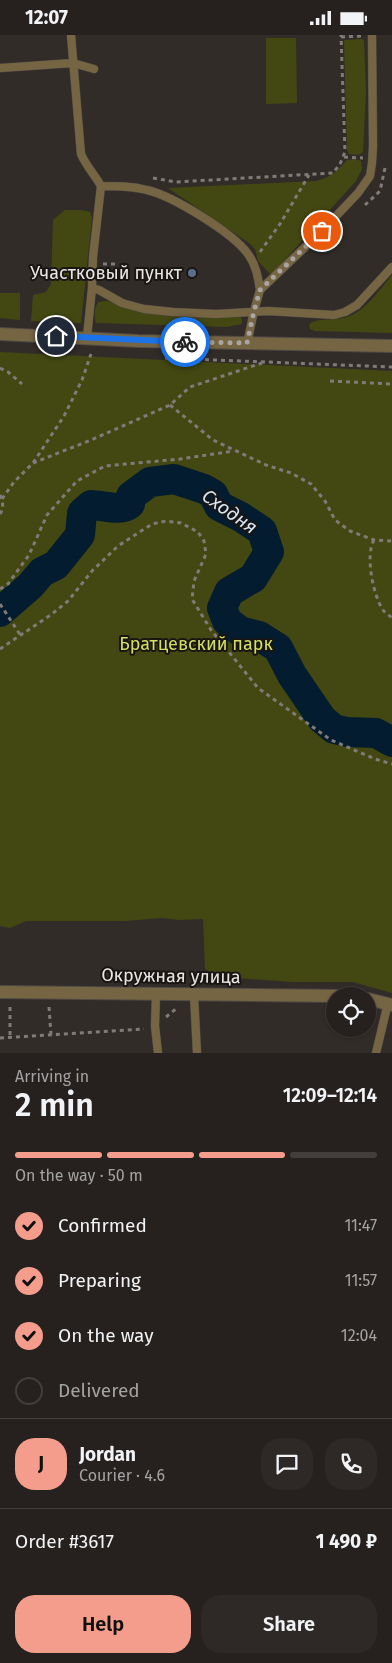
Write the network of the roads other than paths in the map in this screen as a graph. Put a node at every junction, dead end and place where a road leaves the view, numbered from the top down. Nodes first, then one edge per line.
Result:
1 (71, 35) edge
2 (372, 35) edge
3 (73, 63) junction
4 (0, 68) edge
5 (94, 69) dead end
6 (101, 187) junction
7 (392, 267) edge
8 (92, 289) junction
9 (260, 290) junction
10 (254, 311) junction
11 (0, 334) edge
12 (87, 337) junction
13 (247, 343) junction
14 (392, 346) edge
15 (0, 992) edge
16 (156, 994) junction
17 (194, 995) junction
18 (326, 996) edge
19 (376, 1001) edge
20 (390, 1004) edge
21 (158, 1053) edge
22 (197, 1053) edge
23 (376, 1053) edge

1 - 3 lane
2 - 9 lane
3 - 4 lane
3 - 5 lane
3 - 6 lane
6 - 8 lane
6 - 9 lane
7 - 10 lane
8 - 10 lane
8 - 12 lane
9 - 10 lane
10 - 13 lane
11 - 12 street
12 - 13 street
13 - 14 street
15 - 16 street, Окружная улица
16 - 17 street, Окружная улица
16 - 21 lane
17 - 18 street, Окружная улица
17 - 22 lane
19 - 20 street
20 - 23 lane

